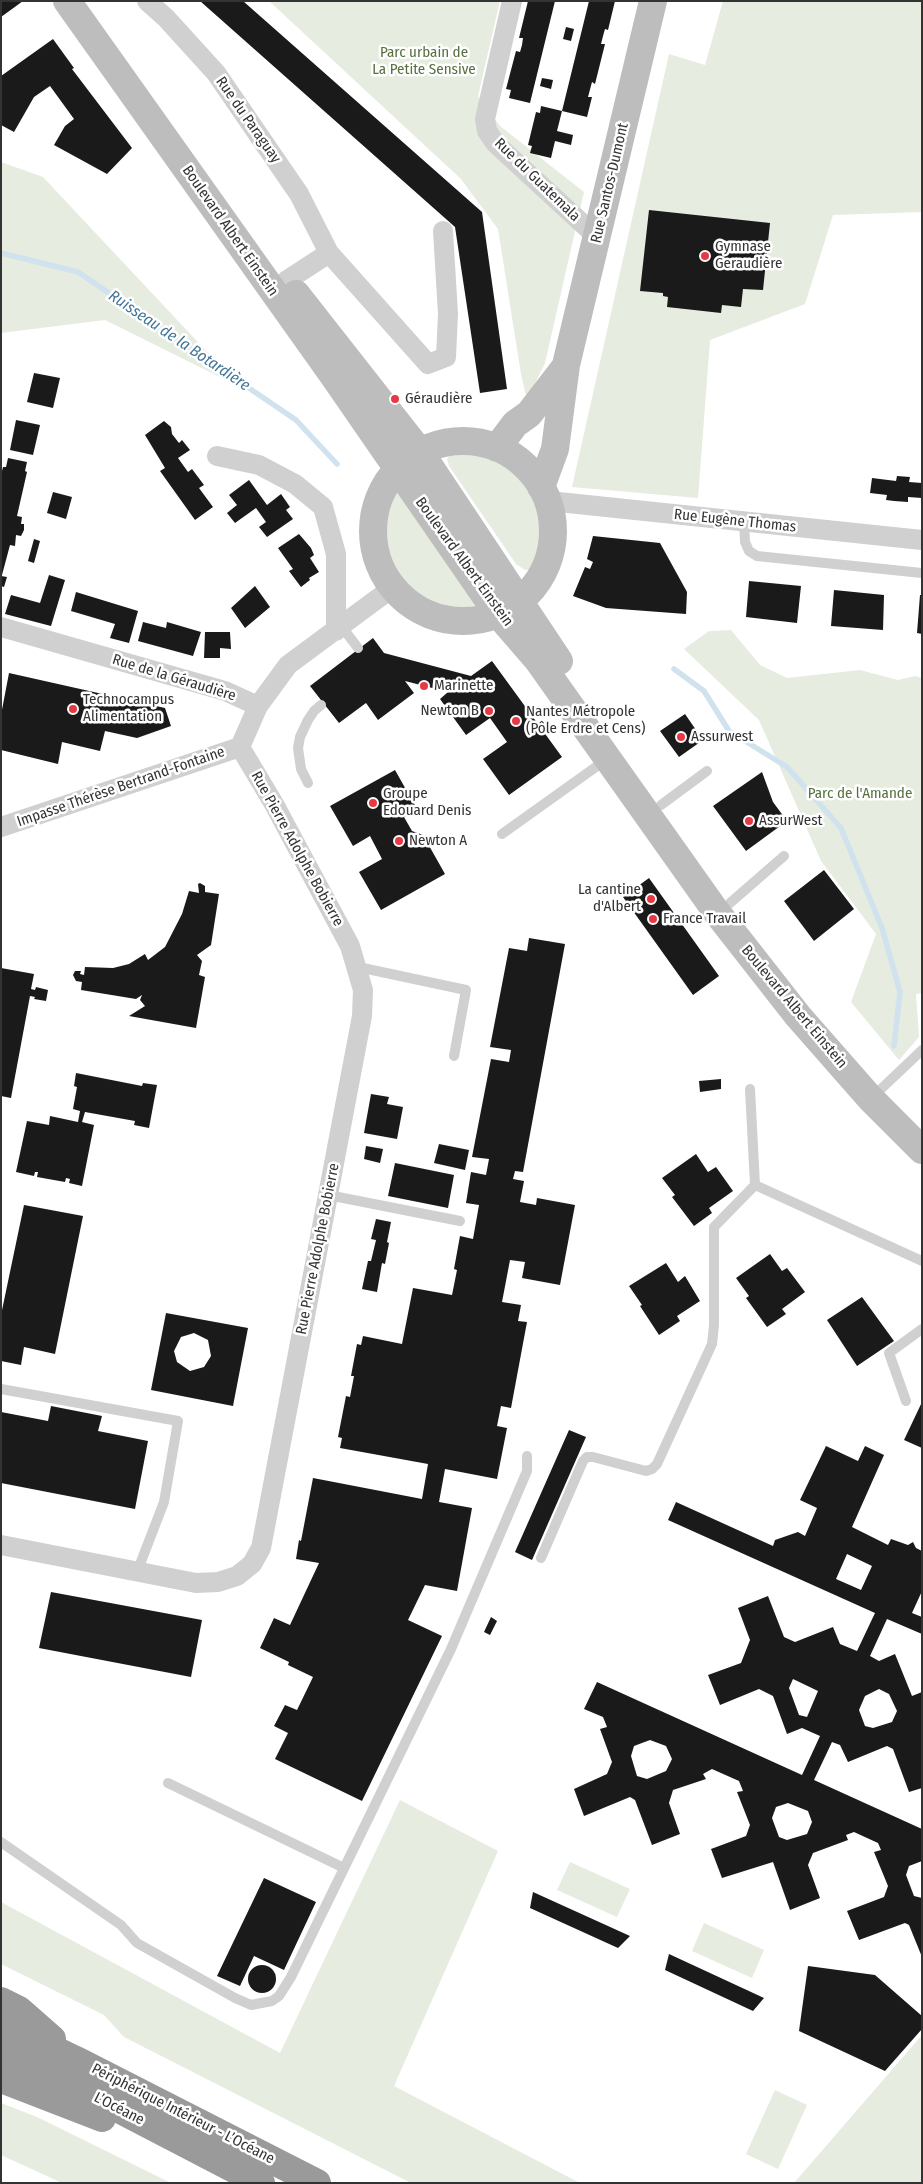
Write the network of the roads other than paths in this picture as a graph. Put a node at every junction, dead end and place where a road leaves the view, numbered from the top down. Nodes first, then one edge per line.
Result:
1 (67, 1) edge
2 (88, 1) edge
3 (147, 1) edge
4 (512, 1) edge
5 (653, 1) edge
6 (443, 231) dead end
7 (597, 237) junction
8 (329, 253) junction
9 (286, 281) junction
10 (566, 365) junction
11 (497, 448) junction
12 (420, 452) junction
13 (217, 456) dead end
14 (398, 470) junction
15 (545, 494) junction
16 (744, 522) junction
17 (922, 540) edge
18 (922, 574) edge
19 (392, 588) junction
20 (508, 608) junction
21 (1, 627) edge
22 (339, 629) junction
23 (358, 648) dead end
24 (321, 705) dead end
25 (258, 706) junction
26 (240, 747) junction
27 (608, 758) junction
28 (707, 772) dead end
29 (308, 783) dead end
30 (661, 805) junction
31 (1, 827) edge
32 (502, 834) dead end
33 (784, 856) dead end
34 (730, 903) junction
35 (358, 967) junction
36 (922, 1050) edge
37 (454, 1056) dead end
38 (750, 1089) dead end
39 (881, 1089) junction
40 (922, 1130) edge
41 (922, 1150) edge
42 (755, 1185) junction
43 (328, 1194) junction
44 (460, 1221) dead end
45 (922, 1261) edge
46 (922, 1329) edge
47 (1, 1389) edge
48 (906, 1401) dead end
49 (527, 1456) dead end
50 (1, 1545) edge
51 (541, 1558) dead end
52 (137, 1572) junction
53 (168, 1783) dead end
54 (1, 1842) edge
55 (344, 1868) junction
56 (1, 2001) edge
57 (1, 2024) edge
58 (1, 2051) edge
59 (76, 2060) junction
60 (1, 2079) edge
61 (236, 2170) junction
62 (261, 2183) edge
63 (317, 2183) edge

1 - 14 main road, Boulevard Albert Einstein
2 - 9 main road, Boulevard Albert Einstein
3 - 8 street, Rue du Paraguay
4 - 7 street, Rue du Guatemala
5 - 7 main road, Rue Santos-Dumont
6 - 8 street, Rue du Paraguay
7 - 10 main road, Rue Santos-Dumont
8 - 9 street
9 - 12 main road, Boulevard Albert Einstein
10 - 11 main road, Rue Santos-Dumont
10 - 15 main road, Rue Santos-Dumont
11 - 12 main road
11 - 15 main road
12 - 14 main road
12 - 20 main road, Boulevard Albert Einstein
13 - 22 street
14 - 19 main road
14 - 20 main road, Boulevard Albert Einstein
15 - 16 street, Rue Eugène Thomas
15 - 20 main road
16 - 17 street, Rue Eugène Thomas
16 - 18 lane
19 - 20 main road
19 - 22 street
20 - 27 main road, Boulevard Albert Einstein
20 - 30 main road, Boulevard Albert Einstein
21 - 25 street, Rue de la Géraudière
22 - 23 lane
22 - 25 street
24 - 29 lane
25 - 26 street
26 - 31 street, Impasse Thérèse Bertrand-Fontaine
26 - 35 street, Rue Pierre Adolphe Bobierre
27 - 32 lane
27 - 41 main road, Boulevard Albert Einstein
28 - 30 lane
30 - 34 main road, Boulevard Albert Einstein
33 - 34 lane
34 - 39 main road, Boulevard Albert Einstein
35 - 37 lane
35 - 43 street, Rue Pierre Adolphe Bobierre
36 - 39 lane
38 - 42 lane
39 - 40 main road, Boulevard Albert Einstein
42 - 45 lane
42 - 51 lane
43 - 44 lane
43 - 52 street, Rue Pierre Adolphe Bobierre
46 - 48 lane
47 - 52 lane
49 - 55 lane
50 - 52 street, Rue Pierre Adolphe Bobierre
53 - 55 lane
54 - 55 lane
56 - 59 highway
57 - 59 highway
58 - 61 highway, L’Océane
59 - 63 highway, Périphérique Intérieur - L’Océane
60 - 61 highway
61 - 62 highway

